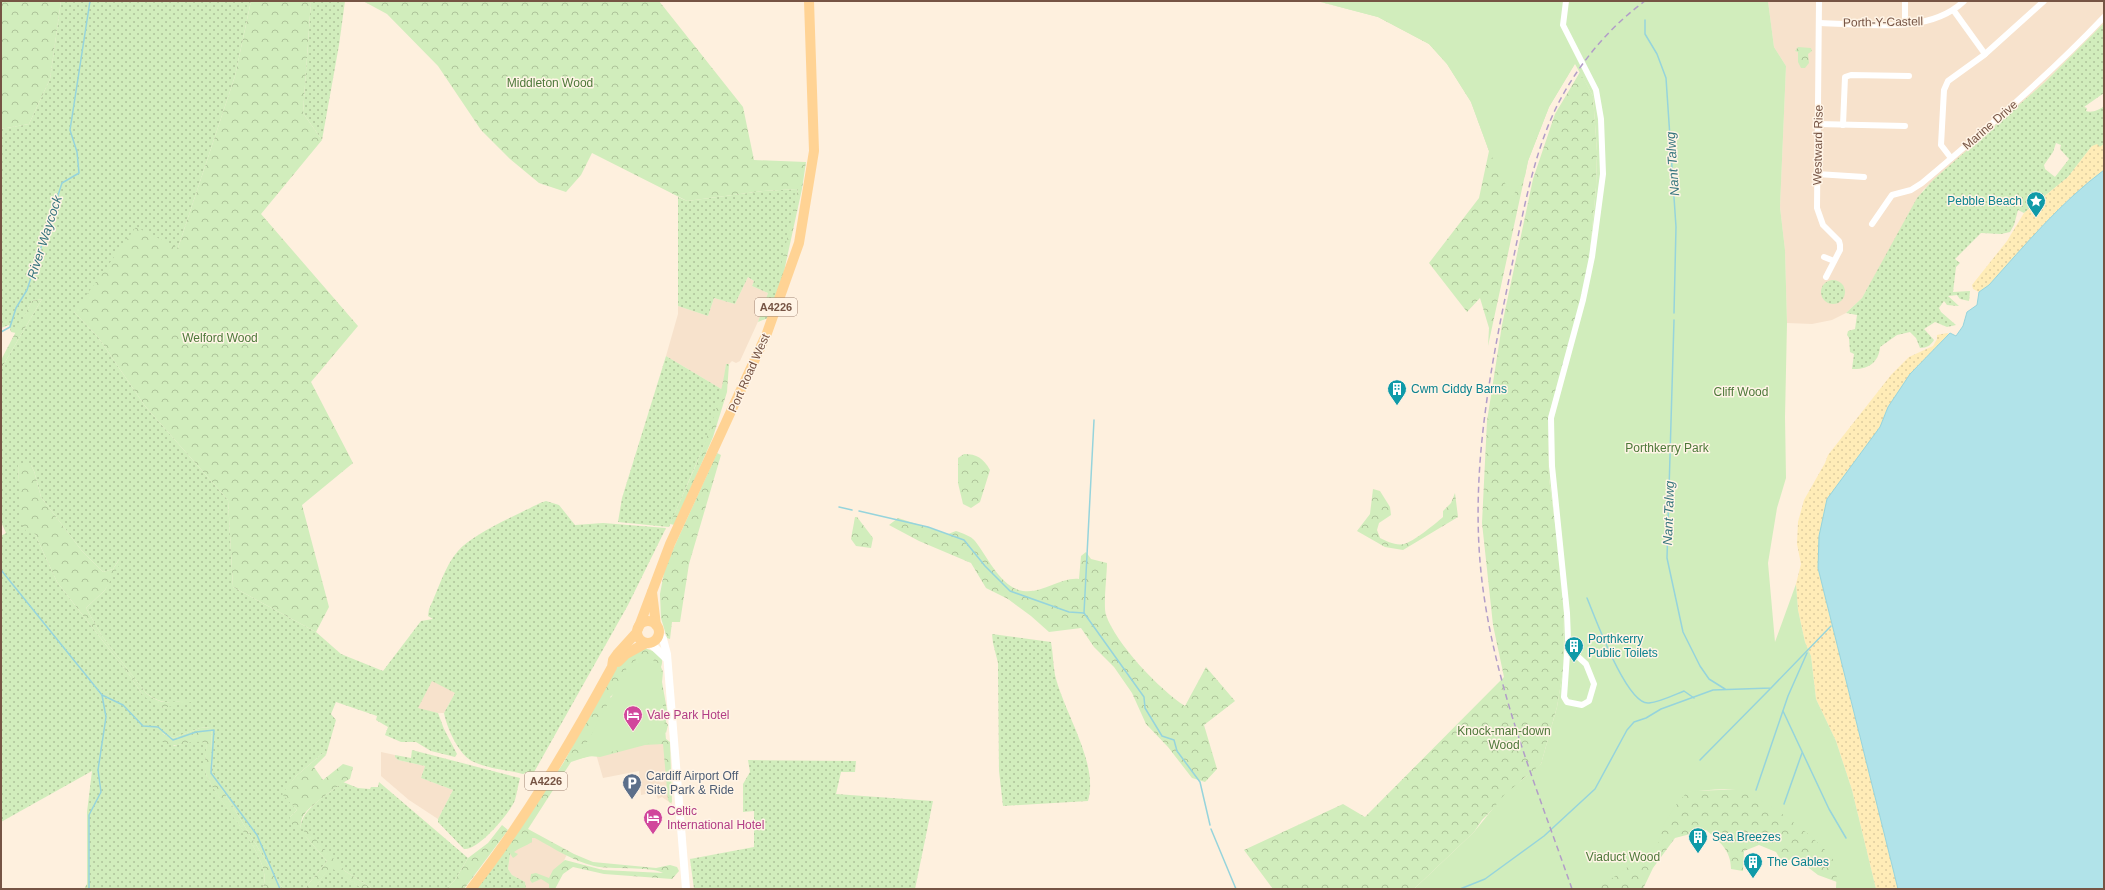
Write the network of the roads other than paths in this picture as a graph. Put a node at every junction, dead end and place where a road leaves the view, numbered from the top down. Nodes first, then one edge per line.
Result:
1 (809, 1) edge
2 (1566, 1) edge
3 (1819, 1) edge
4 (1905, 1) edge
5 (1964, 1) edge
6 (2044, 1) edge
7 (1954, 11) junction
8 (2104, 17) edge
9 (1820, 23) junction
10 (1905, 24) junction
11 (1985, 54) junction
12 (1908, 76) dead end
13 (1818, 124) junction
14 (1843, 125) junction
15 (1905, 126) dead end
16 (1952, 158) junction
17 (1817, 174) junction
18 (1864, 176) dead end
19 (1872, 224) dead end
20 (1824, 257) dead end
21 (1834, 261) junction
22 (1826, 277) dead end
23 (652, 592) junction
24 (657, 629) junction
25 (638, 630) junction
26 (1568, 640) junction
27 (648, 643) junction
28 (666, 658) junction
29 (612, 667) junction
30 (471, 889) edge
31 (686, 889) edge

1 - 23 main road, Port Road West / A4226
2 - 26 street
3 - 9 street, Westward Rise
4 - 10 street
5 - 7 street, Porth-Y-Castell
6 - 11 street
7 - 10 street, Porth-Y-Castell
7 - 11 street
8 - 16 street, Marine Drive
9 - 10 street, Porth-Y-Castell
9 - 13 street, Westward Rise
11 - 16 street
12 - 14 street
13 - 14 street
13 - 17 street, Westward Rise
14 - 15 street
16 - 19 street, Marine Drive
17 - 18 street
17 - 21 street, Westward Rise
20 - 21 street
21 - 22 street, Westward Rise
23 - 24 main road, Port Road West / A4226
23 - 25 main road, Port Road West / A4226
24 - 25 main road
24 - 27 main road, A4226
24 - 28 street
25 - 27 main road
25 - 29 main road, A4226
26 - 26 street
27 - 28 street
27 - 29 main road, A4226
28 - 31 street
29 - 30 main road, A4226

